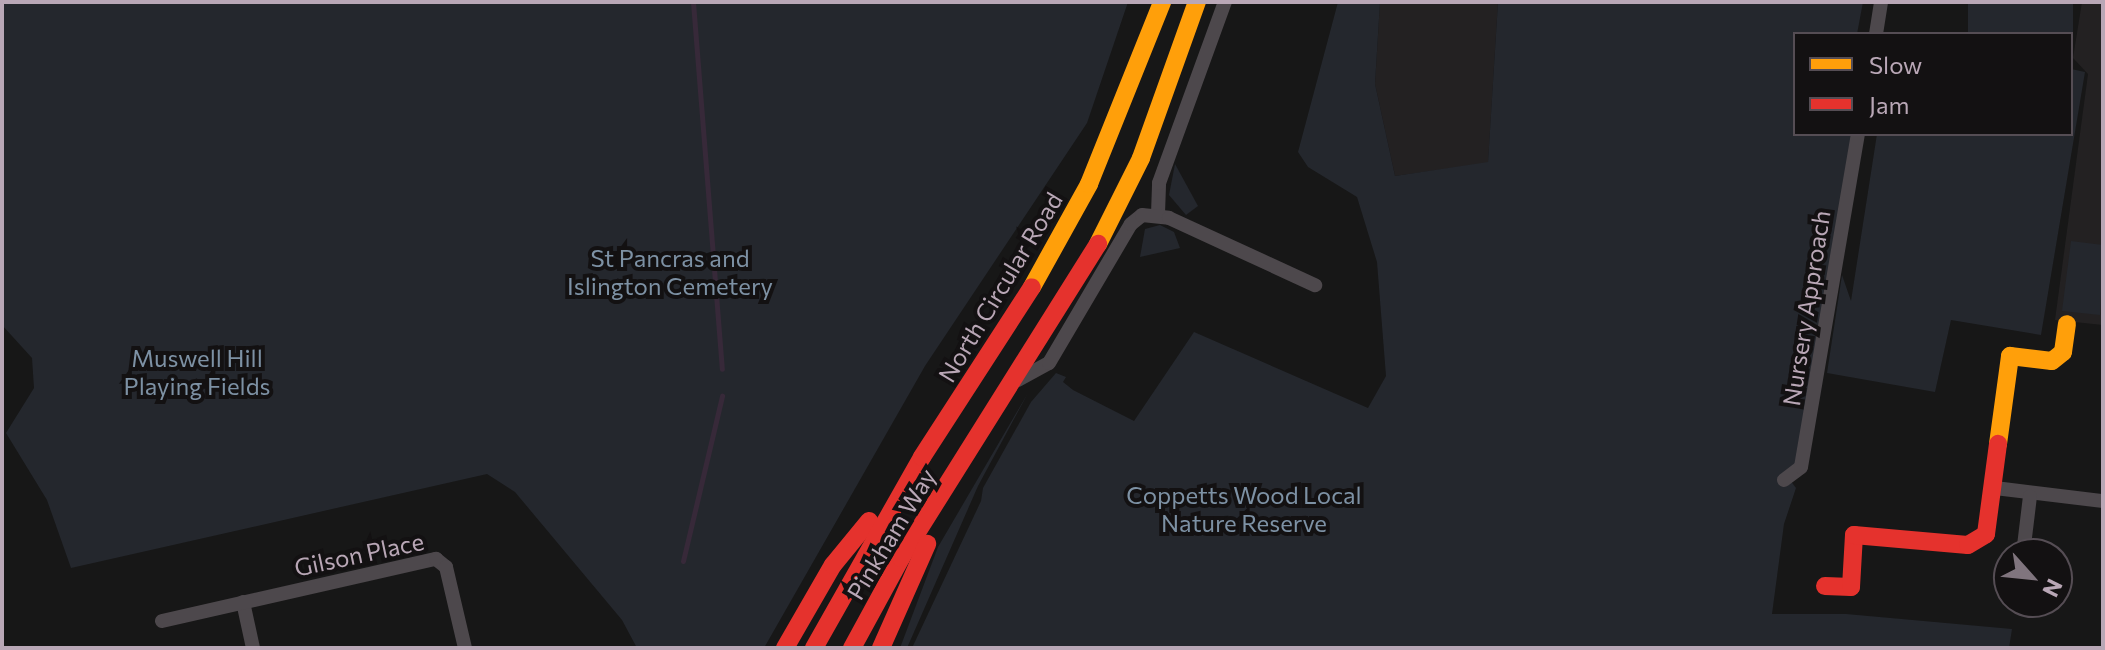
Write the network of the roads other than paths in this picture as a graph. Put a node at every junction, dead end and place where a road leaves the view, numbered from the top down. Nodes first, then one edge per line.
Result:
1 (1162, 2) edge
2 (1197, 2) edge
3 (1225, 2) edge
4 (1881, 2) edge
5 (1876, 32) edge
6 (1858, 136) edge
7 (1158, 214) junction
8 (1315, 285) dead end
9 (2067, 324) dead end
10 (1018, 380) junction
11 (973, 446) junction
12 (922, 457) junction
13 (1784, 480) dead end
14 (1995, 488) junction
15 (2030, 496) junction
16 (2103, 501) edge
17 (2025, 538) edge
18 (1825, 586) dead end
19 (243, 602) junction
20 (162, 621) dead end
21 (253, 648) edge
22 (465, 648) edge
23 (782, 648) edge
24 (814, 648) edge
25 (852, 648) edge
26 (881, 648) edge

1 - 12 main road, North Circular Road
2 - 10 main road
3 - 7 street
4 - 5 street
6 - 13 street, Nursery Approach
7 - 8 street
7 - 10 street
9 - 14 main road
10 - 11 main road
11 - 25 main road, Pinkham Way
11 - 26 main road
12 - 23 main road
12 - 24 main road, Pinkham Way
14 - 15 street
14 - 18 main road
15 - 16 street
15 - 17 street
19 - 20 street, Gilson Place
19 - 21 street
19 - 22 street, Gilson Place

